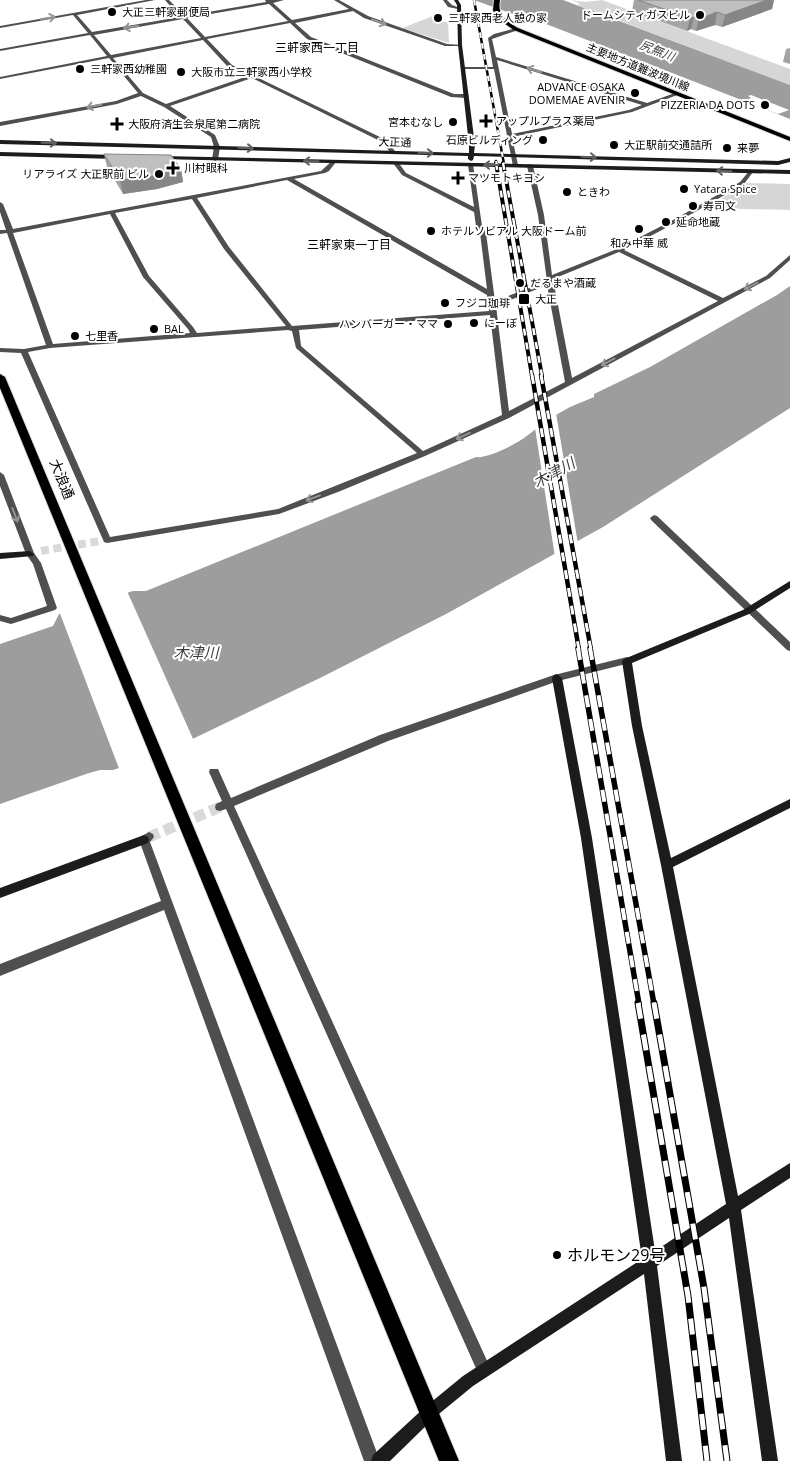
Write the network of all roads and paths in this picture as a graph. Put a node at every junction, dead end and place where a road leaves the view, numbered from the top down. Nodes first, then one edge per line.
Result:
1 (153, 0) edge
2 (167, 0) edge
3 (282, 0) edge
4 (336, 0) edge
5 (445, 0) edge
6 (456, 0) edge
7 (498, 0) edge
8 (268, 1) edge
9 (458, 8) junction
10 (353, 10) junction
11 (74, 14) junction
12 (458, 17) junction
13 (499, 17) junction
14 (184, 18) junction
15 (292, 22) junction
16 (0, 27) edge
17 (516, 29) junction
18 (91, 34) junction
19 (203, 39) junction
20 (460, 45) junction
21 (0, 50) edge
22 (109, 58) junction
23 (494, 58) junction
24 (463, 68) junction
25 (496, 68) junction
26 (251, 77) junction
27 (0, 78) edge
28 (141, 94) junction
29 (677, 94) junction
30 (466, 96) junction
31 (647, 105) junction
32 (166, 106) junction
33 (0, 124) edge
34 (510, 136) junction
35 (790, 139) edge
36 (0, 142) edge
37 (216, 147) junction
38 (393, 152) junction
39 (0, 154) edge
40 (472, 154) junction
41 (513, 155) junction
42 (122, 157) edge
43 (152, 158) edge
44 (215, 159) junction
45 (790, 160) edge
46 (333, 162) junction
47 (396, 163) junction
48 (471, 165) junction
49 (515, 166) junction
50 (530, 166) junction
51 (750, 172) junction
52 (790, 172) edge
53 (289, 179) junction
54 (194, 197) junction
55 (0, 204) edge
56 (477, 211) junction
57 (112, 213) junction
58 (10, 231) junction
59 (0, 232) edge
60 (620, 250) junction
61 (790, 257) edge
62 (550, 280) junction
63 (491, 294) junction
64 (723, 301) junction
65 (492, 305) junction
66 (493, 313) junction
67 (293, 328) junction
68 (194, 335) junction
69 (50, 346) junction
70 (0, 350) edge
71 (24, 351) junction
72 (0, 377) edge
73 (569, 383) junction
74 (506, 416) junction
75 (422, 454) junction
76 (0, 475) edge
77 (654, 518) dead end
78 (41, 551) tunnel mouth
79 (30, 554) junction
80 (0, 556) edge
81 (790, 584) edge
82 (750, 610) junction
83 (0, 618) edge
84 (790, 648) edge
85 (627, 661) junction
86 (557, 678) junction
87 (214, 772) dead end
88 (790, 803) edge
89 (224, 806) junction
90 (667, 865) junction
91 (0, 893) edge
92 (167, 904) junction
93 (0, 970) edge
94 (790, 1170) edge
95 (734, 1208) junction
96 (649, 1262) junction
97 (484, 1370) junction
98 (428, 1414) junction
99 (372, 1461) edge
100 (379, 1461) edge
101 (449, 1461) edge
102 (674, 1461) edge
103 (770, 1461) edge

1 - 11 street
2 - 14 street
3 - 8 street
4 - 10 street
5 - 9 street
6 - 9 street
7 - 13 main road
8 - 14 street
8 - 15 street
9 - 12 street
10 - 15 street
10 -> 20 street
16 -> 11 street
11 - 18 street
12 - 13 main road
12 - 20 street
13 - 17 main road, 主要地方道難波境川線
14 -> 18 street
14 - 19 street
15 - 19 street
15 - 30 street
17 - 23 street
17 - 29 main road, 主要地方道難波境川線
18 - 21 street
18 - 22 street
19 - 22 street
19 - 26 street
20 - 24 street
22 - 27 street
22 - 28 street
23 - 25 street
31 -> 23 street
24 - 25 street
24 - 30 street
25 - 34 street
26 - 32 street
26 - 38 street
28 - 32 street
28 -> 33 street
29 - 31 street
29 - 35 main road, 主要地方道難波境川線
30 - 40 street
31 - 34 street
32 - 37 street
34 - 41 street
36 -> 37 street, 大正通
37 -> 38 street, 大正通
37 - 44 street
38 -> 40 street, 大正通
39 - 42 street
40 - 41 street, 大正通
40 - 48 street
41 -> 45 street, 大正通
41 - 49 street
43 - 44 street, 大正通
46 -> 44 street, 大正通
46 - 47 street, 大正通
46 - 53 street
47 - 48 street, 大正通
47 - 56 street
49 -> 48 street, 大正通
48 - 56 street
49 - 50 street, 大正通
51 -> 50 street, 大正通
50 - 62 street
51 - 52 street, 大正通
51 - 60 street
53 - 54 street
53 - 63 street
54 - 57 street
54 - 67 street
55 - 58 street
56 - 63 street
57 - 58 street
57 - 68 street
58 - 59 street
58 - 69 street
60 - 62 street
60 - 64 street
61 -> 64 street
62 - 65 street
62 - 73 street
63 - 65 street
64 -> 73 street
65 - 66 street
66 - 67 street
66 - 74 street
67 - 68 street
67 - 75 street
68 - 69 street
69 - 71 street
70 - 71 street
75 -> 71 street
72 - 98 main road, 大浪通
73 - 74 street
74 -> 75 street
76 -> 79 street
77 - 82 street
78 - 79 street
79 - 80 street
79 - 83 street
81 - 82 street
82 - 84 street
82 - 85 street
85 - 86 street
85 - 90 street
86 - 89 street
86 - 96 street
87 - 89 street
88 - 90 street
89 - 97 street
90 - 95 street
91 - 92 street
92 - 93 street
92 - 99 street
94 - 95 street
95 - 96 street
95 - 103 street
96 - 97 street
96 - 102 street
97 - 98 street
98 - 100 street
98 - 101 main road

